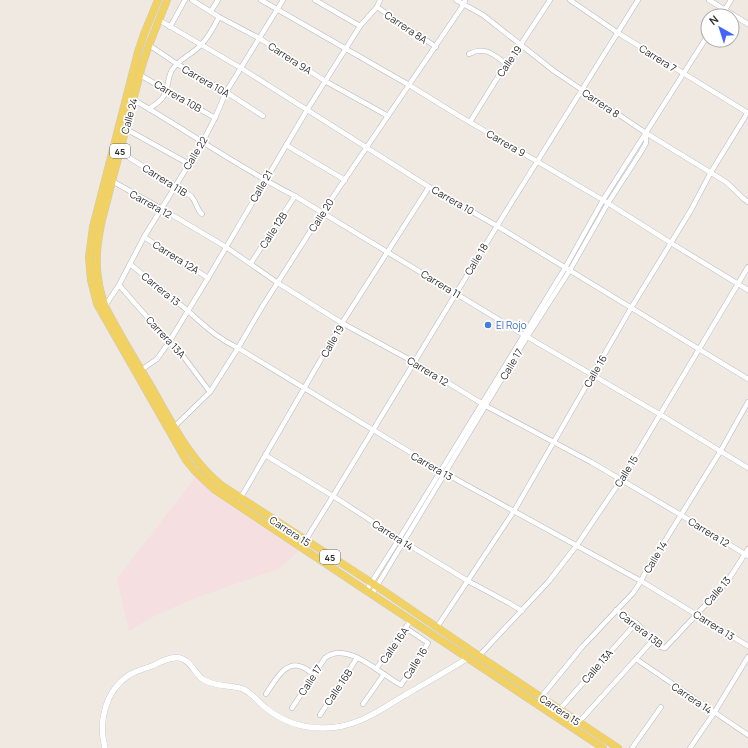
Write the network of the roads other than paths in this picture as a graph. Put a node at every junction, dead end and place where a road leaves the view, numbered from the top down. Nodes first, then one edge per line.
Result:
1 (158, 0) edge
2 (167, 0) edge
3 (185, 0) edge
4 (192, 0) edge
5 (218, 0) edge
6 (261, 0) edge
7 (283, 0) edge
8 (315, 0) edge
9 (380, 0) edge
10 (456, 0) edge
11 (550, 0) edge
12 (570, 0) edge
13 (638, 0) edge
14 (709, 0) edge
15 (465, 2) edge
16 (377, 7) junction
17 (722, 8) edge
18 (277, 10) junction
19 (211, 11) junction
20 (219, 17) junction
21 (159, 20) junction
22 (360, 26) junction
23 (170, 27) junction
24 (618, 33) junction
25 (259, 38) junction
26 (521, 44) junction
27 (149, 45) junction
28 (202, 45) junction
29 (436, 47) junction
30 (700, 47) edge
31 (346, 49) junction
32 (469, 54) dead end
33 (177, 64) junction
34 (506, 64) junction
35 (241, 68) junction
36 (682, 74) junction
37 (140, 75) junction
38 (325, 81) junction
39 (409, 84) junction
40 (167, 90) junction
41 (582, 90) junction
42 (226, 92) junction
43 (134, 100) junction
44 (149, 109) junction
45 (306, 110) junction
46 (748, 112) edge
47 (263, 116) dead end
48 (388, 116) junction
49 (215, 118) junction
50 (470, 122) junction
51 (126, 129) junction
52 (646, 133) junction
53 (202, 143) junction
54 (286, 145) junction
55 (367, 147) junction
56 (120, 152) junction
57 (537, 160) junction
58 (189, 164) junction
59 (711, 172) junction
60 (264, 180) junction
61 (345, 180) junction
62 (112, 182) junction
63 (176, 187) junction
64 (429, 187) junction
65 (295, 196) junction
66 (603, 200) junction
67 (748, 202) edge
68 (608, 203) junction
69 (162, 209) junction
70 (322, 213) junction
71 (202, 214) dead end
72 (497, 226) junction
73 (144, 237) junction
74 (671, 243) junction
75 (226, 247) junction
76 (387, 252) junction
77 (251, 263) junction
78 (130, 264) junction
79 (748, 267) edge
80 (567, 269) junction
81 (208, 278) junction
82 (278, 282) junction
83 (738, 284) junction
84 (119, 285) junction
85 (748, 290) edge
86 (456, 294) junction
87 (97, 304) joint
88 (105, 306) junction
89 (631, 308) junction
90 (188, 312) junction
91 (342, 323) junction
92 (526, 336) junction
93 (169, 342) junction
94 (238, 348) junction
95 (698, 349) junction
96 (414, 362) junction
97 (141, 370) junction
98 (593, 376) junction
99 (748, 379) edge
100 (305, 389) junction
101 (210, 392) junction
102 (748, 402) edge
103 (484, 405) junction
104 (661, 415) junction
105 (174, 427) junction
106 (373, 431) junction
107 (553, 442) junction
108 (720, 452) junction
109 (265, 455) junction
110 (748, 468) edge
111 (443, 473) junction
112 (621, 480) junction
113 (333, 496) junction
114 (240, 498) junction
115 (514, 511) junction
116 (681, 515) junction
117 (305, 540) junction
118 (402, 541) junction
119 (577, 545) junction
120 (748, 549) edge
121 (746, 555) edge
122 (468, 581) junction
123 (642, 581) junction
124 (374, 584) junction
125 (369, 592) junction
126 (616, 610) junction
127 (522, 611) junction
128 (696, 614) junction
129 (411, 620) junction
130 (636, 623) junction
131 (406, 628) junction
132 (437, 628) junction
133 (653, 640) junction
134 (748, 646) edge
135 (665, 648) joint
136 (479, 656) junction
137 (748, 657) edge
138 (357, 658) junction
139 (468, 658) junction
140 (636, 659) junction
141 (376, 669) junction
142 (313, 674) junction
143 (384, 674) junction
144 (266, 694) dead end
145 (541, 697) junction
146 (363, 704) dead end
147 (661, 707) dead end
148 (292, 708) dead end
149 (559, 710) junction
150 (714, 713) junction
151 (320, 715) dead end
152 (579, 722) junction
153 (748, 735) edge
154 (105, 748) edge
155 (603, 748) edge
156 (618, 748) edge
157 (632, 748) edge
158 (690, 748) edge

1 - 87 main road, Calle 24 / 45
2 - 21 main road, Calle 24 / 45
3 - 23 street
4 - 19 street, Carrera 9A
5 - 19 street
6 - 18 street, Carrera 9
7 - 18 street, Calle 22
8 - 22 street
9 - 16 street, Calle 21
10 - 15 street, Carrera 8
11 - 26 street, Calle 19
12 - 24 street, Carrera 7
13 - 24 street, Calle 18
14 - 17 street
15 - 26 street, Carrera 8
15 - 29 street, Calle 20
16 - 22 street, Calle 21
16 - 29 street, Carrera 8A
18 - 25 street, Calle 22
18 - 31 street, Carrera 9
19 - 20 street, Carrera 9A
20 - 25 street, Carrera 9A
20 - 28 street
21 - 23 street, Carrera 10
21 - 27 main road, Calle 24 / 45
22 - 31 street, Calle 21
23 - 28 street, Carrera 10
24 - 36 street, Carrera 7
24 - 41 street, Calle 18
25 - 35 street, Calle 22
25 - 38 street, Carrera 9A
26 - 34 street, Calle 19
26 - 41 street, Carrera 8
27 - 33 street, Carrera 10A
27 - 37 main road, Calle 24 / 45
28 - 33 street
28 - 35 street, Carrera 10
29 - 39 street, Calle 20
30 - 36 street, Calle 17
31 - 38 street, Calle 21
31 - 39 street, Carrera 9
32 - 34 street
33 - 40 street
33 - 42 street, Carrera 10A
34 - 50 street, Calle 19
35 - 42 street, Calle 22
35 - 45 street, Carrera 10
36 - 46 street, Carrera 7
36 - 52 street, Calle 17
37 - 40 street, Carrera 10B
37 - 43 main road, Calle 24 / 45
38 - 45 street, Calle 21
38 - 48 street, Carrera 9A
39 - 48 street, Calle 20
39 - 50 street, Carrera 9
40 - 44 street
40 - 49 street, Carrera 10B
41 - 52 street, Carrera 8
41 - 57 street, Calle 18
42 - 47 street, Carrera 10A
42 - 49 street, Calle 22
43 - 44 street, Carrera 11
43 - 51 main road, Calle 24 / 45
44 - 53 street, Carrera 11
45 - 54 street, Calle 21
45 - 55 street, Carrera 10
46 - 59 street, Calle 16
48 - 55 street, Calle 20
49 - 53 street, Calle 22
50 - 57 street, Carrera 9
51 - 56 main road, Calle 24 / 45
51 - 58 street
52 - 59 street, Carrera 8
52 - 66 street, Calle 17
52 - 68 street, Calle 17
53 - 58 street, Calle 22
53 - 60 street, Carrera 11
54 - 60 street, Calle 21
54 - 61 street
55 - 61 street, Calle 20
55 - 64 street, Carrera 10
56 - 62 main road, Calle 24 / 45
56 - 63 street, Carrera 11B
57 - 66 street, Carrera 9
57 - 72 street, Calle 18
58 - 63 street, Calle 22
59 - 67 street, Carrera 8
59 - 74 street, Calle 16
60 - 65 street, Carrera 11
60 - 75 street, Calle 21
61 - 70 street, Calle 20
62 - 69 street, Carrera 12
62 - 88 main road, Calle 24 / 45
63 - 69 street, Calle 22
63 - 71 street, Carrera 11B
64 - 72 street, Carrera 10
64 - 76 street, Calle 19
65 - 70 street, Carrera 11
65 - 77 street, Calle 12B
66 - 68 street, Carrera 9
66 - 80 street, Calle 17
68 - 74 street, Carrera 9
68 - 80 street, Calle 17
69 - 73 street, Calle 22
69 - 75 street, Carrera 12
70 - 76 street, Carrera 11
70 - 82 street, Calle 20
72 - 80 street, Carrera 10
72 - 86 street, Calle 18
73 - 78 street, Calle 22
73 - 81 street, Carrera 12A
74 - 83 street, Carrera 9
74 - 89 street, Calle 16
75 - 77 street, Carrera 12
75 - 81 street, Calle 21
76 - 86 street, Carrera 11
76 - 91 street, Calle 19
77 - 82 street, Carrera 12
78 - 84 street, Calle 22
78 - 90 street, Carrera 13
79 - 83 street, Calle 15
80 - 89 street, Carrera 10
80 - 92 street, Calle 17
81 - 90 street, Calle 21
82 - 91 street, Carrera 12
82 - 94 street, Calle 20
83 - 85 street, Carrera 9
83 - 95 street, Calle 15
84 - 88 street, Calle 22
84 - 93 street, Carrera 13A
86 - 92 street, Carrera 11
86 - 96 street, Calle 18
87 - 125 main road, Carrera 15 / 45
88 - 97 main road, Carrera 15 / 45
89 - 95 street, Carrera 10
89 - 98 street, Calle 16
90 - 93 street, Calle 21
90 - 94 street, Carrera 13
91 - 96 street, Carrera 12
91 - 100 street, Calle 19
92 - 98 street, Carrera 11
92 - 103 street, Calle 17
93 - 97 street, Calle 21
93 - 101 street, Carrera 13A
94 - 100 street, Carrera 13
94 - 101 street, Calle 20
95 - 99 street, Carrera 10
95 - 104 street, Calle 15
96 - 103 street, Carrera 12
96 - 106 street, Calle 18
97 - 105 main road, Carrera 15 / 45
98 - 104 street, Carrera 11
98 - 107 street, Calle 16
100 - 106 street, Carrera 13
100 - 109 street, Calle 19
101 - 105 street, Calle 20
102 - 108 street, Calle 14
103 - 107 street, Carrera 12
103 - 111 street, Calle 17
104 - 108 street, Carrera 11
104 - 112 street, Calle 15
105 - 114 main road, Carrera 15 / 45
106 - 111 street, Carrera 13
106 - 113 street, Calle 18
107 - 112 street, Carrera 12
107 - 115 street, Calle 16
108 - 110 street, Carrera 11
108 - 116 street, Calle 14
109 - 113 street, Carrera 14
109 - 114 street, Calle 19
111 - 115 street, Carrera 13
111 - 118 street, Calle 17
112 - 116 street, Carrera 12
112 - 119 street, Calle 15
113 - 117 street, Calle 18
113 - 118 street, Carrera 14
114 - 117 main road, Carrera 15 / 45
115 - 119 street, Carrera 13
115 - 122 street, Calle 16
116 - 121 street, Carrera 12
116 - 123 street, Calle 14
117 - 124 main road, Carrera 15 / 45
118 - 122 street, Carrera 14
118 - 124 street, Calle 17
119 - 123 street, Carrera 13
119 - 127 street, Calle 15
120 - 121 street, Calle 13
121 - 128 street, Calle 13
122 - 127 street, Carrera 14
122 - 132 street, Calle 16
123 - 126 street, Calle 14
123 - 128 street, Carrera 13
124 - 125 street, Calle 17
124 - 132 main road, Carrera 15 / 45
125 - 129 main road, Carrera 15 / 45
126 - 130 street, Carrera 13B
126 - 145 street, Calle 14
127 - 136 street, Calle 15
128 - 134 street, Carrera 13
128 - 135 street, Calle 13
129 - 131 street, Calle 16A
129 - 139 main road, Carrera 15 / 45
130 - 133 street, Carrera 13B
130 - 149 street, Calle 13A
131 - 141 street, Calle 16A
131 - 143 street, Calle 16
132 - 136 main road, Carrera 15 / 45
133 - 135 street, Carrera 13B
133 - 140 street
136 - 145 main road, Carrera 15 / 45
137 - 150 street
138 - 141 street
138 - 142 street, Calle 17
138 - 151 street, Calle 16B
139 - 154 street
139 - 155 main road, Carrera 15 / 45
140 - 150 street, Carrera 14
140 - 152 street
141 - 143 street
142 - 144 street
142 - 148 street, Calle 17
143 - 146 street, Calle 16A
145 - 149 main road, Carrera 15 / 45
147 - 157 street
149 - 152 main road, Carrera 15 / 45
150 - 153 street, Carrera 14
150 - 158 street
152 - 156 main road, Carrera 15 / 45

